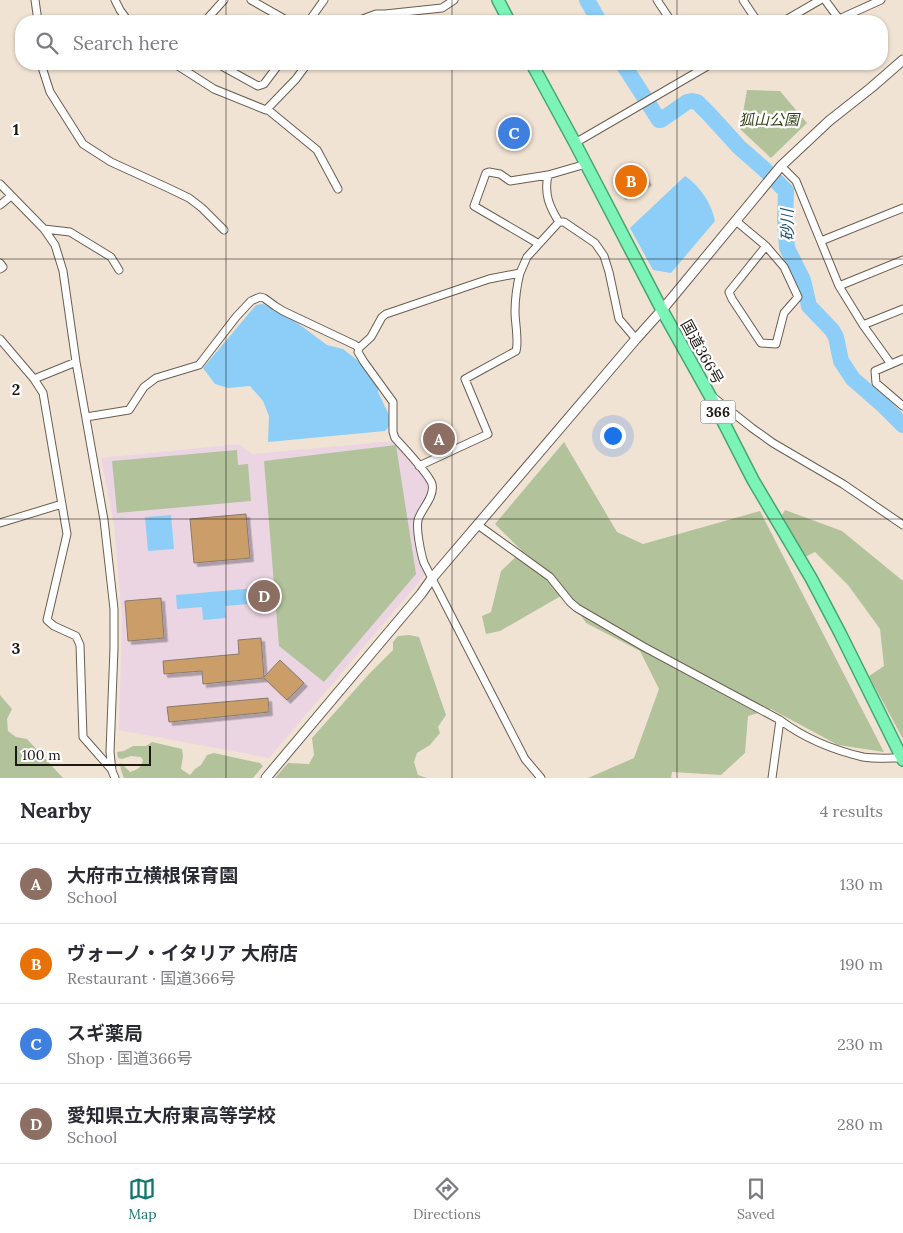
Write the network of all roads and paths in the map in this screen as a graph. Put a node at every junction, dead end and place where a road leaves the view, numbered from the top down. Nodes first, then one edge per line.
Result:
1 (35, 0) edge
2 (115, 0) edge
3 (224, 0) edge
4 (250, 0) edge
5 (324, 0) edge
6 (454, 0) edge
7 (498, 0) edge
8 (657, 0) edge
9 (743, 0) edge
10 (820, 0) edge
11 (825, 0) edge
12 (881, 0) edge
13 (37, 15) edge
14 (124, 15) edge
15 (212, 15) edge
16 (277, 15) edge
17 (313, 15) edge
18 (373, 15) edge
19 (506, 15) edge
20 (667, 15) edge
21 (753, 15) edge
22 (794, 15) edge
23 (836, 15) edge
24 (848, 15) edge
25 (903, 60) edge
26 (43, 70) edge
27 (184, 70) edge
28 (229, 70) edge
29 (274, 70) edge
30 (303, 70) edge
31 (535, 70) edge
32 (693, 70) edge
33 (267, 109) junction
34 (575, 143) junction
35 (586, 164) junction
36 (780, 169) junction
37 (548, 175) junction
38 (0, 184) edge
39 (338, 189) dead end
40 (11, 196) junction
41 (0, 205) edge
42 (903, 208) edge
43 (736, 221) junction
44 (559, 222) junction
45 (44, 229) junction
46 (224, 230) dead end
47 (821, 241) junction
48 (539, 244) junction
49 (766, 246) junction
50 (903, 260) edge
51 (0, 263) edge
52 (0, 269) edge
53 (119, 270) dead end
54 (520, 273) junction
55 (838, 286) junction
56 (903, 309) edge
57 (662, 310) junction
58 (863, 325) junction
59 (0, 339) edge
60 (636, 339) junction
61 (359, 348) junction
62 (903, 359) edge
63 (76, 362) junction
64 (890, 364) junction
65 (34, 379) junction
66 (709, 394) junction
67 (903, 406) edge
68 (86, 417) junction
69 (419, 466) junction
70 (62, 504) junction
71 (0, 522) edge
72 (478, 525) junction
73 (903, 525) edge
74 (433, 577) junction
75 (780, 720) junction
76 (902, 759) edge
77 (114, 774) edge
78 (266, 778) edge
79 (541, 778) edge
80 (772, 778) edge

1 - 13 street
2 - 14 street
3 - 15 street
4 - 16 street
5 - 17 street
6 - 18 street
7 - 19 highway
8 - 20 street
9 - 21 street
10 - 22 street
11 - 23 street
12 - 24 street
25 - 36 street
26 - 46 street
27 - 33 street
28 - 29 street
30 - 33 street
31 - 34 highway, 国道366号 / 366
32 - 34 street
33 - 39 street
34 - 35 highway, 国道366号 / 366
35 - 37 street
35 - 57 highway, 国道366号 / 366
36 - 43 street
36 - 47 street
37 - 44 street
37 - 48 street
38 - 40 street
40 - 41 street
40 - 45 street
42 - 47 street
43 - 49 street
43 - 57 street
44 - 48 street
44 - 60 street
45 - 53 street
45 - 63 street
47 - 55 street
48 - 54 street
49 - 49 street
50 - 55 street
51 - 52 street
54 - 61 street
54 - 69 street
55 - 58 street
56 - 58 street
57 - 60 street
57 - 66 highway, 国道366号 / 366
58 - 64 street
59 - 65 street
60 - 72 street
61 - 68 street
61 - 69 street
62 - 64 street
63 - 65 street
63 - 68 street
64 - 67 street
65 - 70 street
66 - 73 street
66 - 76 highway, 国道366号 / 366
68 - 77 street
69 - 74 street
70 - 71 street
70 - 77 street
72 - 74 street
72 - 75 street
74 - 78 street
74 - 79 street
75 - 76 street
75 - 80 street

